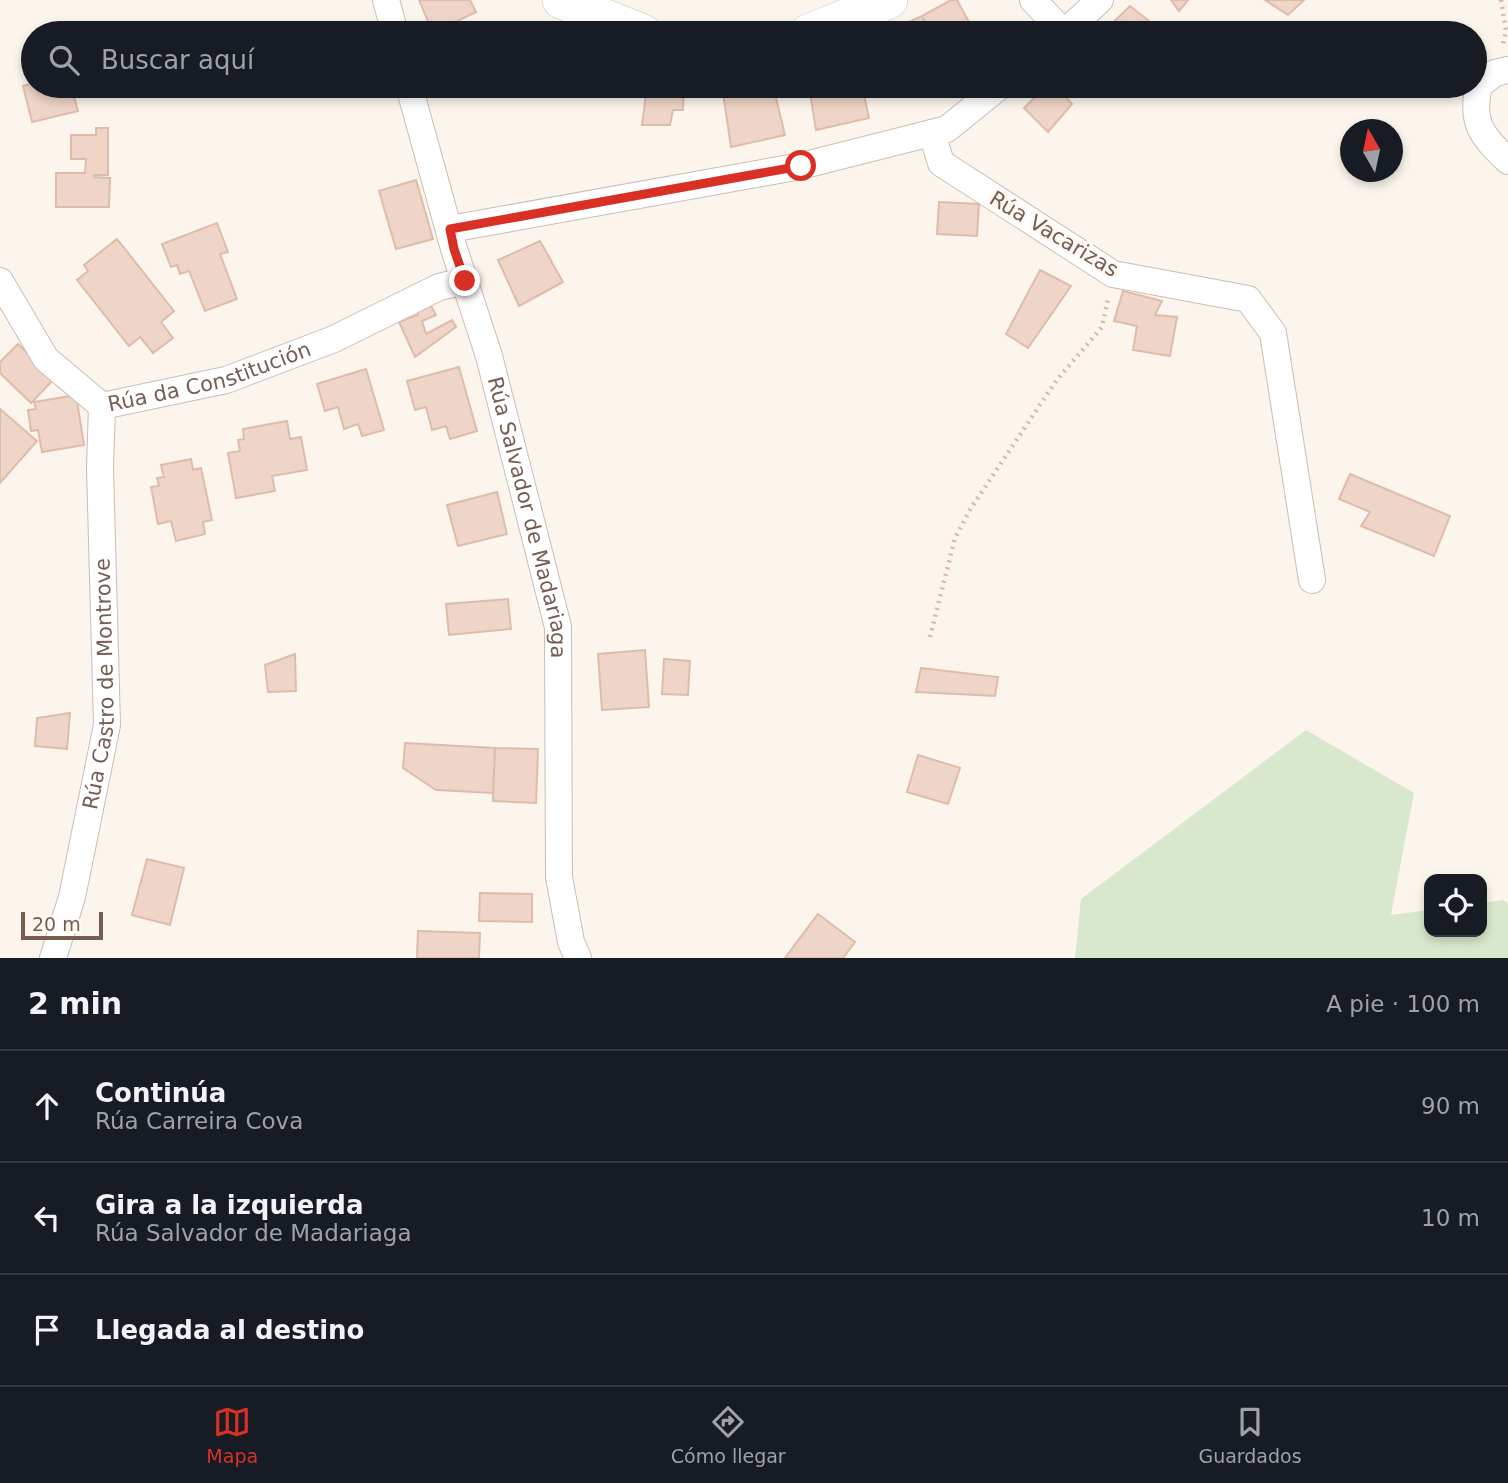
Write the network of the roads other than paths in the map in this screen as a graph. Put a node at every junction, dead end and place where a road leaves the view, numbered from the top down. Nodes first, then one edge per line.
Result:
1 (386, 0) edge
2 (561, 0) edge
3 (889, 0) edge
4 (1033, 0) edge
5 (1100, 0) edge
6 (392, 21) edge
7 (613, 21) edge
8 (837, 21) edge
9 (1053, 21) edge
10 (1077, 21) edge
11 (412, 98) edge
12 (985, 98) edge
13 (1476, 98) edge
14 (932, 133) junction
15 (1508, 161) edge
16 (450, 229) junction
17 (0, 281) edge
18 (465, 281) junction
19 (102, 406) junction
20 (1312, 580) dead end
21 (53, 958) edge
22 (578, 958) edge

1 - 6 street
2 - 7 street
3 - 8 street
4 - 9 street
5 - 10 street
11 - 16 street, Rúa Salvador de Madariaga
12 - 14 street
13 - 15 street
14 - 16 street
14 - 20 street, Rúa Vacarizas
16 - 18 street, Rúa Salvador de Madariaga
17 - 19 street, Rúa da Constitución
18 - 19 street, Rúa da Constitución
18 - 22 street, Rúa Salvador de Madariaga
19 - 21 street, Rúa Castro de Montrove

